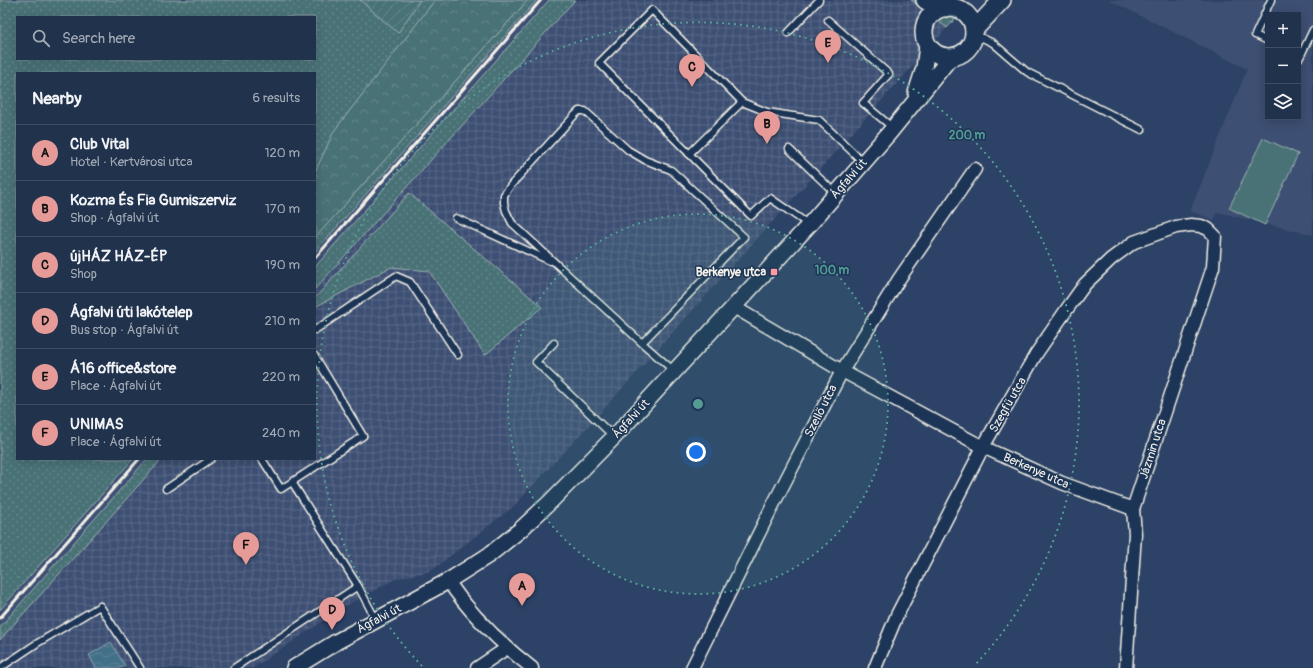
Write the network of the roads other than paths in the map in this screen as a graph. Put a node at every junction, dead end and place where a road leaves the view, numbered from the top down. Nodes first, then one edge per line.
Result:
1 (819, 0) edge
2 (991, 0) edge
3 (1002, 0) edge
4 (1271, 0) edge
5 (932, 5) edge
6 (1266, 12) edge
7 (1265, 13) edge
8 (966, 14) junction
9 (828, 20) dead end
10 (1313, 30) edge
11 (974, 32) junction
12 (788, 33) dead end
13 (1265, 40) edge
14 (927, 46) junction
15 (1301, 53) edge
16 (950, 58) junction
17 (742, 102) junction
18 (912, 104) junction
19 (893, 128) junction
20 (1142, 130) dead end
21 (789, 149) dead end
22 (689, 154) junction
23 (863, 162) junction
24 (975, 169) dead end
25 (836, 194) junction
26 (456, 218) dead end
27 (809, 225) junction
28 (1215, 236) joint
29 (555, 264) junction
30 (734, 307) junction
31 (316, 329) edge
32 (554, 343) dead end
33 (642, 343) junction
34 (458, 355) dead end
35 (316, 358) edge
36 (674, 371) junction
37 (842, 371) junction
38 (614, 437) junction
39 (983, 447) junction
40 (210, 460) edge
41 (263, 460) edge
42 (292, 482) junction
43 (166, 489) dead end
44 (1133, 509) junction
45 (448, 581) junction
46 (358, 586) junction
47 (376, 620) junction
48 (507, 648) junction
49 (0, 668) edge
50 (140, 668) edge
51 (234, 668) edge
52 (294, 668) edge
53 (477, 668) edge
54 (532, 668) edge
55 (692, 668) edge
56 (875, 668) edge
57 (1126, 668) edge

1 - 12 lane
2 - 8 main road
3 - 11 main road
4 - 6 lane
5 - 8 main road
5 - 14 main road
7 - 13 lane
8 - 11 main road
9 - 19 lane
10 - 15 lane
11 - 16 main road
11 - 20 lane
14 - 16 main road
14 - 18 street, Ágfalvi út
16 - 18 street, Ágfalvi út
17 - 22 lane
17 - 22 lane
17 - 23 lane
18 - 19 street, Ágfalvi út
19 - 23 street, Ágfalvi út
21 - 25 lane
22 - 27 lane
23 - 25 street, Ágfalvi út
24 - 37 street, Szellő utca
25 - 27 street, Ágfalvi út
26 - 29 lane
27 - 30 street, Ágfalvi út
28 - 39 street, Szegfű utca
28 - 44 street, Jázmin utca
29 - 33 lane
29 - 33 lane
30 - 36 street, Ágfalvi út
30 - 37 street, Berkenye utca
31 - 34 lane
32 - 38 lane
33 - 36 lane
35 - 42 lane
36 - 38 street, Ágfalvi út
37 - 39 street, Berkenye utca
37 - 55 street, Szellő utca
38 - 45 street, Ágfalvi út
39 - 44 street, Berkenye utca
39 - 56 street, Szegfű utca
40 - 43 lane
41 - 42 lane
42 - 46 lane
44 - 57 street, Jázmin utca
45 - 47 street, Ágfalvi út
45 - 48 street
46 - 47 lane
46 - 51 lane
47 - 52 street, Ágfalvi út
48 - 53 street
48 - 54 street
49 - 50 lane

